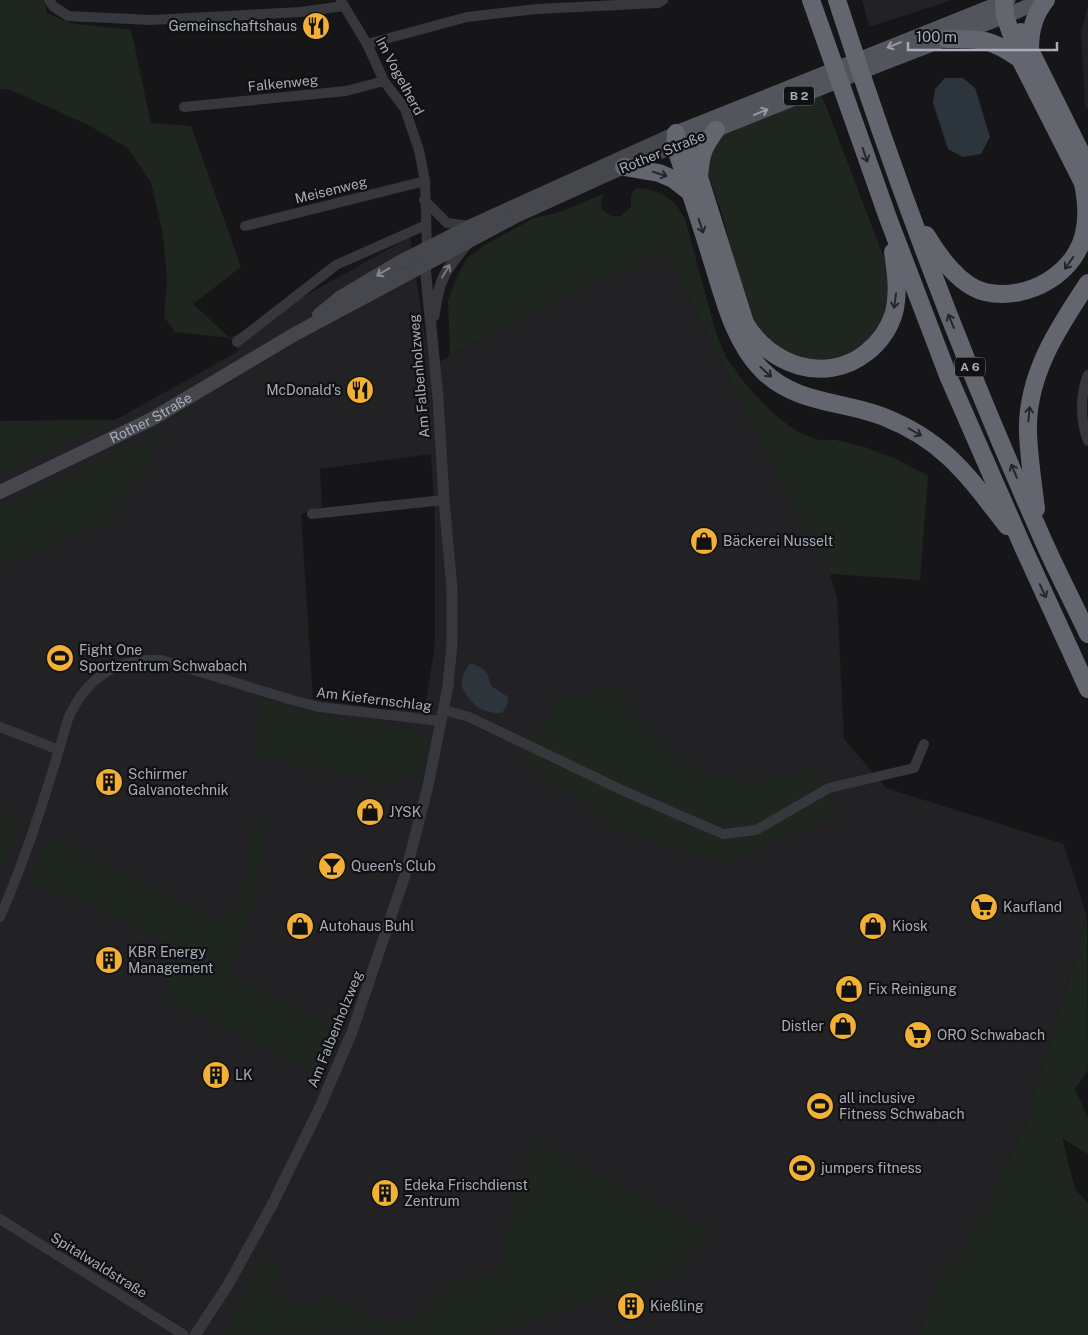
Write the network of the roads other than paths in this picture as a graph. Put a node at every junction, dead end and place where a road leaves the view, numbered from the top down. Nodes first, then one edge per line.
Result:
1 (49, 0) edge
2 (663, 0) edge
3 (811, 0) edge
4 (837, 0) edge
5 (1044, 0) edge
6 (342, 3) edge
7 (1008, 8) edge
8 (946, 39) junction
9 (367, 44) junction
10 (1025, 56) junction
11 (384, 81) junction
12 (184, 108) dead end
13 (716, 130) junction
14 (678, 141) junction
15 (624, 167) junction
16 (1088, 167) edge
17 (699, 177) junction
18 (425, 181) junction
19 (691, 193) junction
20 (424, 200) junction
21 (907, 201) junction
22 (888, 218) junction
23 (245, 226) dead end
24 (426, 226) junction
25 (471, 226) junction
26 (468, 242) junction
27 (427, 250) junction
28 (425, 266) junction
29 (1088, 282) edge
30 (295, 334) junction
31 (431, 335) junction
32 (237, 342) dead end
33 (1088, 375) edge
34 (1088, 441) edge
35 (0, 492) edge
36 (444, 500) junction
37 (312, 514) dead end
38 (1039, 532) junction
39 (1023, 547) junction
40 (1088, 634) edge
41 (1088, 689) edge
42 (442, 716) junction
43 (0, 727) edge
44 (924, 744) dead end
45 (59, 750) junction
46 (0, 917) edge
47 (0, 1218) edge
48 (184, 1335) edge
49 (195, 1335) edge

1 - 6 street
2 - 9 street
3 -> 22 highway, A 6
4 - 21 highway, A 6
5 - 7 main road, Rother Straße / B 2
5 - 10 highway
6 - 9 street, Im Vogelherd
7 - 8 main road, Rother Straße / B 2
7 - 10 highway
7 -> 14 main road, Rother Straße / B 2
8 - 10 highway
13 -> 8 main road, Rother Straße / B 2
9 - 11 street, Im Vogelherd
10 - 16 highway
10 -> 21 highway
11 - 12 street, Falkenweg
11 - 18 street, Im Vogelherd
13 - 14 main road, Rother Straße / B 2
13 - 17 highway
14 - 15 main road, Rother Straße
14 - 17 highway
14 - 19 highway
14 - 25 main road, Rother Straße
15 -> 19 highway
15 - 26 main road, Rother Straße
22 -> 17 highway
18 - 20 street, Im Vogelherd
18 - 23 street, Meisenweg
19 -> 39 highway
20 - 24 street, Im Vogelherd
20 - 25 street
38 -> 21 highway, A 6
22 - 39 highway, A 6
24 - 27 street, Im Vogelherd
24 - 32 street
25 - 27 main road, Rother Straße
26 - 28 main road, Rother Straße
31 -> 26 street
27 - 28 street, Am Falbenholzweg
27 -> 30 main road, Rother Straße
28 - 30 main road, Rother Straße
28 - 31 street, Am Falbenholzweg
38 -> 29 highway
30 - 35 main road, Rother Straße
31 - 36 street, Am Falbenholzweg
33 - 34 street
36 - 37 street
36 - 42 street, Am Falbenholzweg
38 - 40 highway, A 6
39 -> 41 highway, A 6
42 - 44 street
42 - 45 street, Am Kiefernschlag
42 - 49 street, Am Falbenholzweg
43 - 45 street
45 - 46 street, Am Kiefernschlag
47 - 48 street, Spitalwaldstraße

